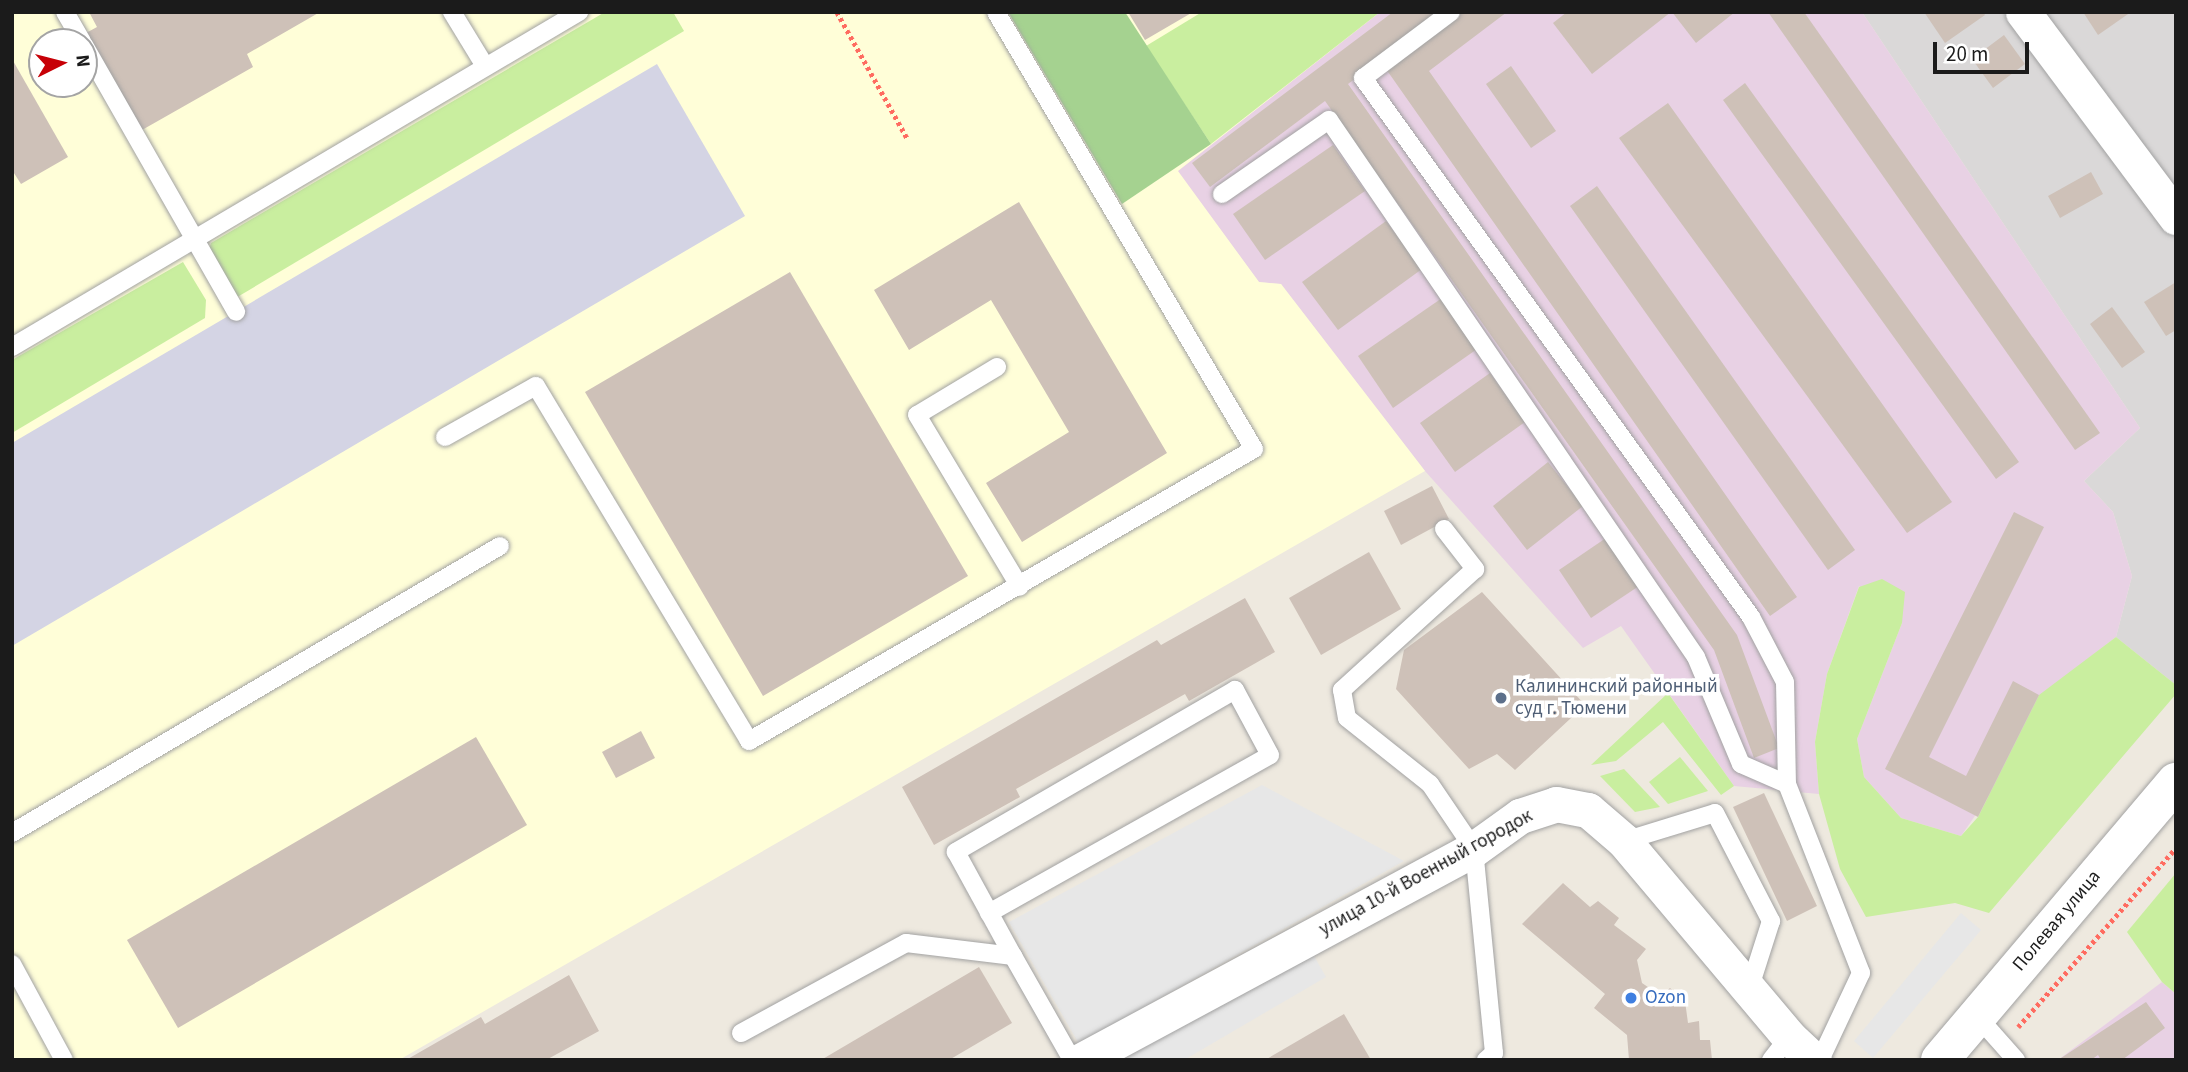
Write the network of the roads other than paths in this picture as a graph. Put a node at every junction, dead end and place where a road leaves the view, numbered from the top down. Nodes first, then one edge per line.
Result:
1 (65, 12) edge
2 (452, 12) edge
3 (579, 12) edge
4 (996, 12) edge
5 (1451, 12) edge
6 (2023, 12) edge
7 (74, 28) edge
8 (485, 66) junction
9 (98, 71) edge
10 (1222, 194) dead end
11 (2176, 216) edge
12 (192, 237) junction
13 (236, 312) dead end
14 (12, 347) edge
15 (997, 367) dead end
16 (445, 438) dead end
17 (1444, 529) dead end
18 (500, 547) dead end
19 (1020, 587) junction
20 (2176, 782) edge
21 (1787, 784) junction
22 (12, 833) edge
23 (1624, 841) junction
24 (1474, 849) junction
25 (989, 913) junction
26 (1013, 956) junction
27 (12, 964) edge
28 (1749, 990) junction
29 (1977, 1016) junction
30 (741, 1033) dead end
31 (1791, 1052) edge
32 (1491, 1058) edge
33 (64, 1060) edge
34 (1072, 1060) edge
35 (1082, 1060) edge
36 (1820, 1060) edge
37 (1940, 1060) edge
38 (2017, 1060) edge

1 - 7 lane
2 - 8 lane
3 - 8 lane
4 - 19 lane
5 - 21 lane
6 - 11 street
8 - 12 lane
9 - 12 lane
10 - 21 lane
12 - 13 lane
12 - 14 lane
15 - 19 lane
16 - 19 lane
17 - 24 lane
18 - 22 lane
20 - 29 street, Полевая улица
21 - 36 lane
23 - 24 street, улица 10-й Военный городок
23 - 28 street, улица 10-й Военный городок
23 - 28 lane
24 - 32 lane
24 - 35 street, улица 10-й Военный городок
25 - 25 lane
25 - 26 lane
26 - 30 lane
26 - 34 lane
27 - 33 lane
28 - 31 street, улица 10-й Военный городок
29 - 37 street, Полевая улица
29 - 38 lane

